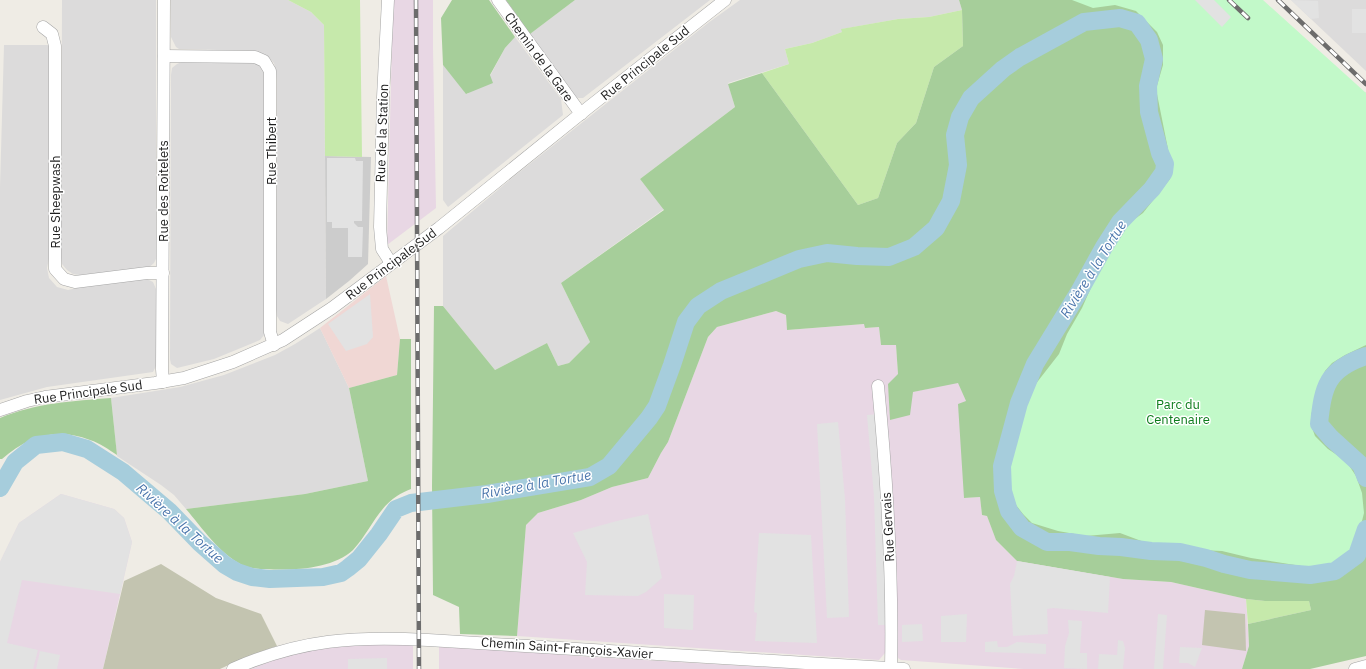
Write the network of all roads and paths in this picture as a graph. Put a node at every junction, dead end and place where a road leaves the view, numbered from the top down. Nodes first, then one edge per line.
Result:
1 (164, 0) edge
2 (388, 0) edge
3 (498, 0) edge
4 (725, 0) edge
5 (44, 27) dead end
6 (164, 56) junction
7 (581, 114) junction
8 (391, 264) junction
9 (163, 273) junction
10 (274, 345) junction
11 (163, 382) junction
12 (878, 386) dead end
13 (0, 410) edge
14 (1366, 666) edge
15 (891, 668) edge
16 (233, 669) edge
17 (904, 669) edge
18 (1355, 669) edge

1 - 6 street, Rue des Roitelets
2 - 8 street, Rue de la Station
3 - 7 street, Chemin de la Gare
4 - 7 street, Rue Principale Sud
5 - 9 street, Rue Sheepwash
6 - 9 street, Rue des Roitelets
6 - 10 street, Rue Thibert
7 - 8 street, Rue Principale Sud
8 - 10 street, Rue Principale Sud
9 - 11 street, Rue des Roitelets
10 - 11 street, Rue Principale Sud
11 - 13 street, Rue Principale Sud
12 - 15 street, Rue Gervais
14 - 18 street
15 - 16 street, Chemin Saint-François-Xavier
15 - 17 street, Chemin Saint-François-Xavier

